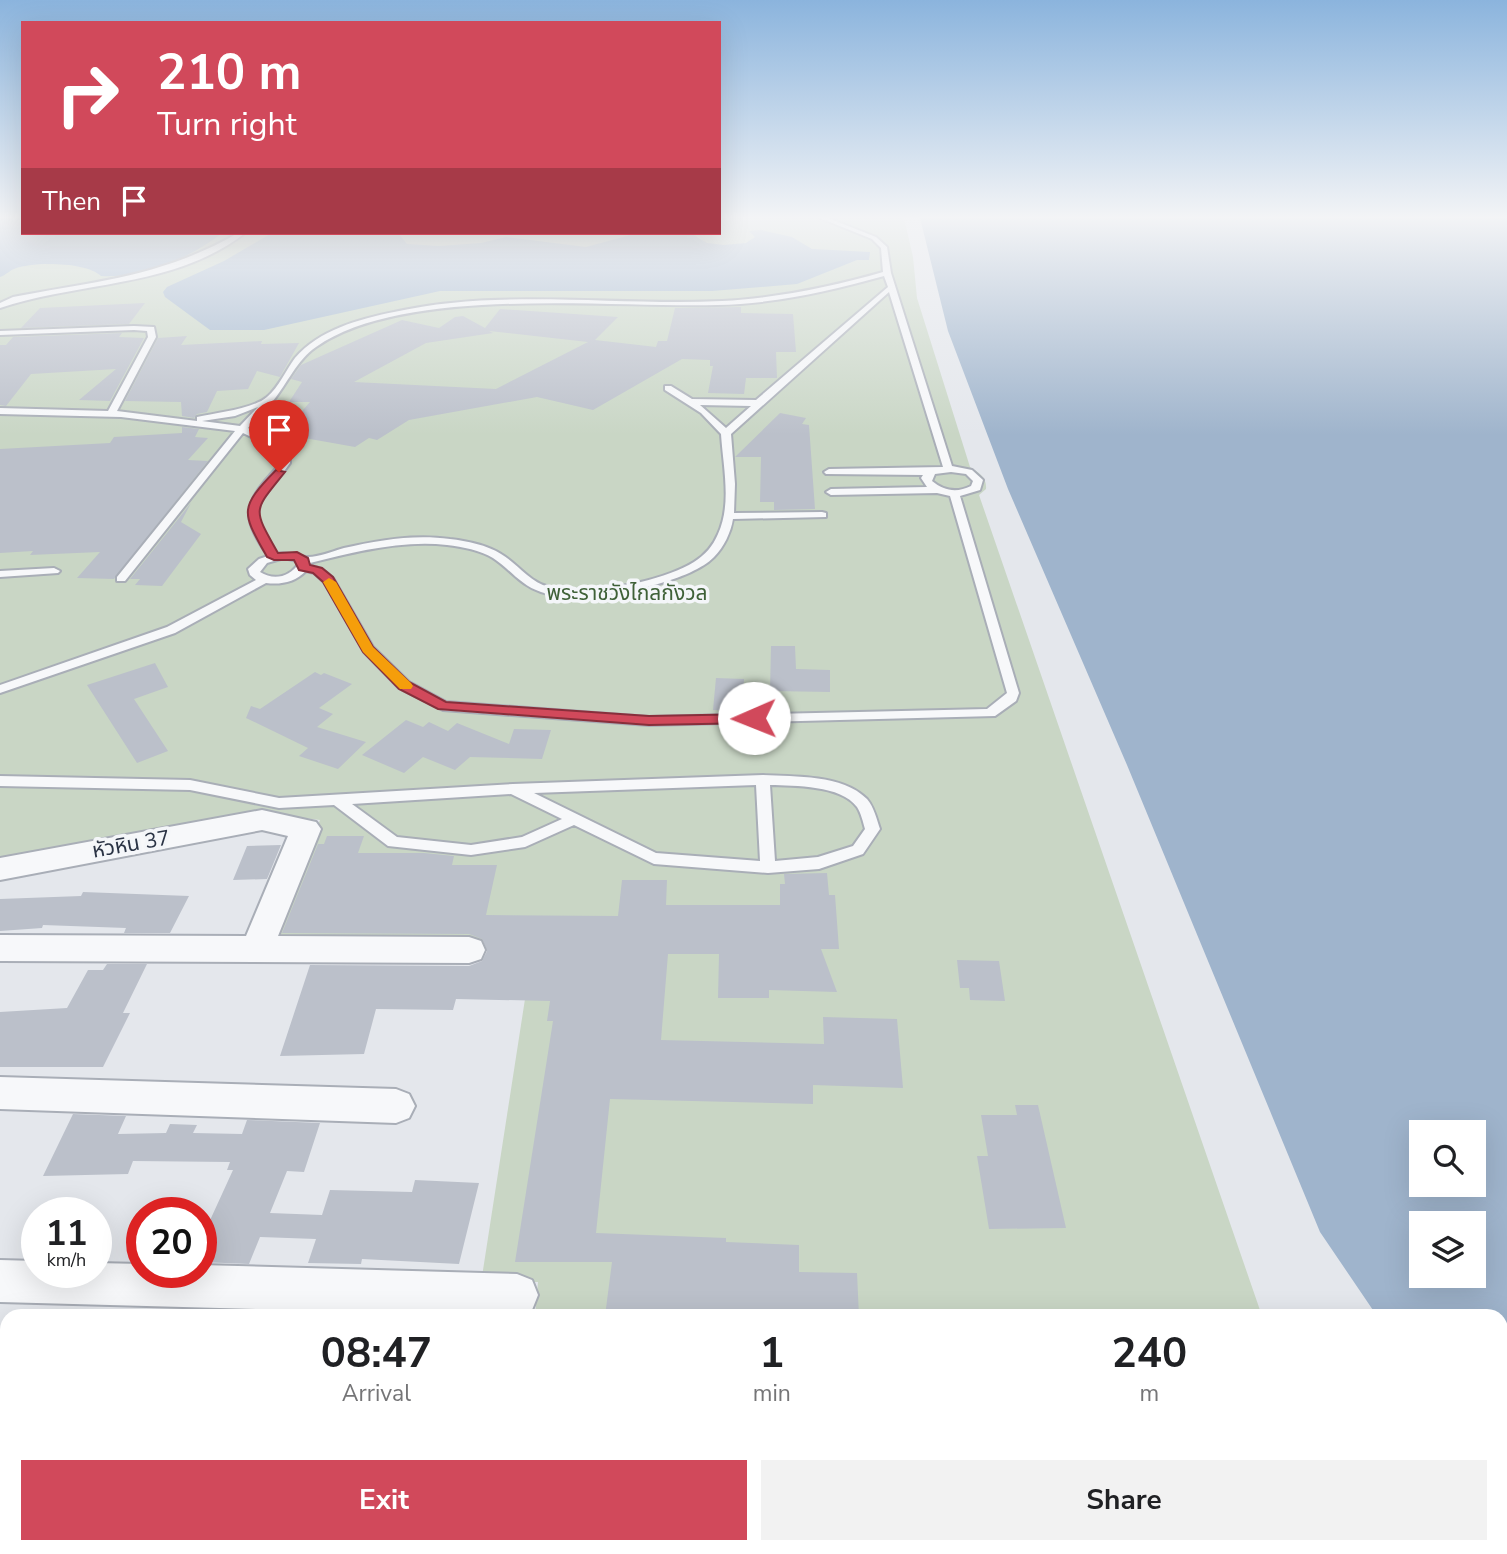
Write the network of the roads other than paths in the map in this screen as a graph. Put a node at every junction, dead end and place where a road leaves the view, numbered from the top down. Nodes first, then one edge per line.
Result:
1 (66, 291) edge
2 (822, 291) edge
3 (887, 291) edge
4 (893, 291) edge
5 (0, 306) edge
6 (0, 333) edge
7 (668, 388) dead end
8 (270, 399) junction
9 (690, 402) junction
10 (759, 402) junction
11 (0, 411) edge
12 (111, 414) junction
13 (175, 420) junction
14 (242, 429) junction
15 (726, 433) junction
16 (948, 469) junction
17 (829, 472) dead end
18 (932, 472) junction
19 (938, 490) junction
20 (831, 492) dead end
21 (954, 494) junction
22 (822, 515) dead end
23 (730, 516) junction
24 (274, 557) junction
25 (304, 564) junction
26 (54, 571) dead end
27 (0, 574) edge
28 (121, 579) dead end
29 (264, 580) junction
30 (0, 689) edge
31 (763, 780) junction
32 (0, 781) edge
33 (513, 789) junction
34 (337, 800) junction
35 (575, 819) junction
36 (768, 867) junction
37 (0, 869) edge
38 (0, 948) edge
39 (257, 948) junction
40 (468, 950) dead end
41 (0, 1093) edge
42 (396, 1106) dead end
43 (0, 1281) edge
44 (517, 1295) dead end

1 - 5 lane
2 - 8 lane
3 - 10 lane
4 - 16 lane
6 - 12 lane
7 - 9 lane
8 - 13 lane
8 - 14 lane
9 - 10 lane
9 - 15 lane
10 - 15 lane
11 - 12 lane
12 - 13 lane
13 - 14 lane
14 - 24 lane
14 - 28 lane
15 - 23 lane
16 - 18 lane
16 - 21 lane
17 - 18 lane
18 - 19 lane
19 - 20 lane
19 - 21 lane
21 - 25 lane
22 - 23 lane
23 - 25 lane
24 - 25 lane
24 - 29 lane
25 - 29 lane
26 - 27 lane
29 - 30 lane
31 - 33 lane
31 - 36 lane
31 - 36 lane
32 - 34 lane
33 - 34 lane
33 - 35 lane
34 - 35 lane
35 - 36 lane
37 - 39 street, หัวหิน 37
38 - 39 street
39 - 40 street
41 - 42 street
43 - 44 street

